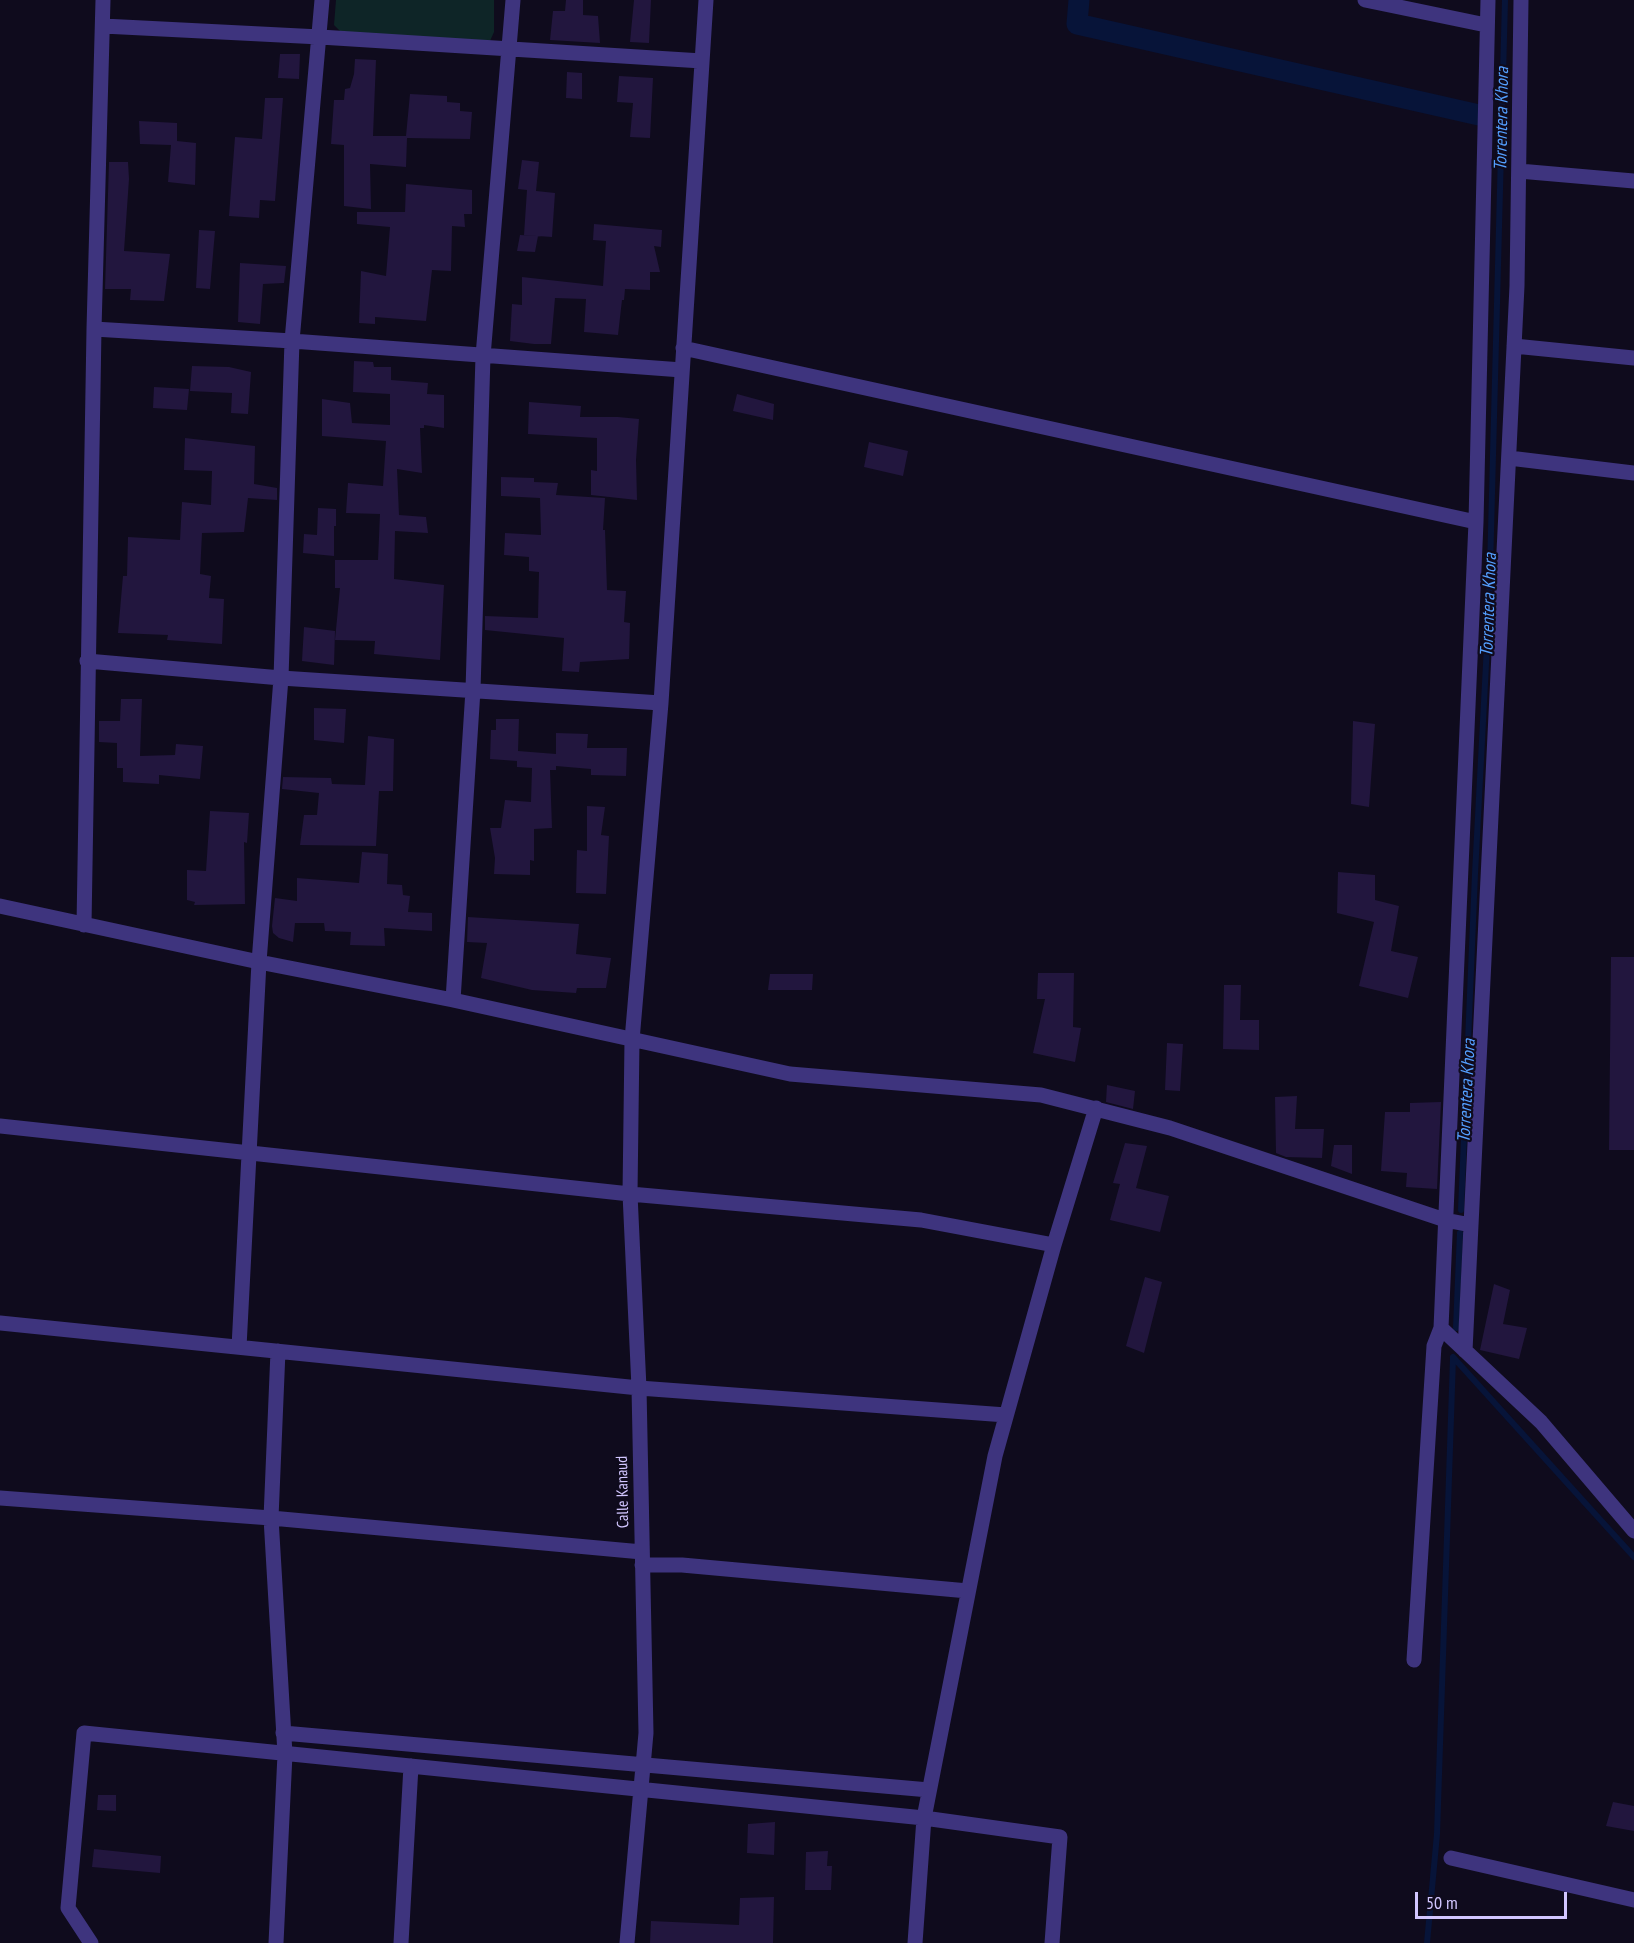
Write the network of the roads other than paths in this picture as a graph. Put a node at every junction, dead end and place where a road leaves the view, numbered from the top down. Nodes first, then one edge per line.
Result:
1 (103, 0) edge
2 (322, 0) edge
3 (513, 0) edge
4 (706, 0) edge
5 (1365, 0) edge
6 (1488, 0) edge
7 (1521, 0) edge
8 (103, 26) junction
9 (1486, 26) junction
10 (320, 37) junction
11 (510, 49) junction
12 (702, 61) junction
13 (1519, 171) junction
14 (1634, 181) edge
15 (94, 329) junction
16 (292, 341) junction
17 (1514, 346) junction
18 (684, 348) junction
19 (483, 356) junction
20 (1634, 358) edge
21 (682, 370) junction
22 (1509, 458) junction
23 (1634, 473) edge
24 (1476, 522) junction
25 (87, 661) junction
26 (281, 678) junction
27 (473, 690) junction
28 (661, 703) junction
29 (0, 906) edge
30 (84, 926) junction
31 (259, 962) junction
32 (453, 1000) junction
33 (632, 1040) junction
34 (1096, 1108) junction
35 (0, 1126) edge
36 (249, 1153) junction
37 (630, 1194) junction
38 (1445, 1220) junction
39 (1471, 1224) junction
40 (1054, 1245) junction
41 (0, 1323) edge
42 (1441, 1328) junction
43 (239, 1347) junction
44 (278, 1351) junction
45 (1466, 1351) junction
46 (639, 1388) junction
47 (1006, 1415) junction
48 (0, 1498) edge
49 (271, 1518) junction
50 (1634, 1531) edge
51 (642, 1558) junction
52 (968, 1591) junction
53 (1414, 1660) dead end
54 (284, 1733) junction
55 (285, 1754) junction
56 (643, 1765) junction
57 (411, 1766) junction
58 (641, 1788) junction
59 (929, 1790) junction
60 (924, 1818) junction
61 (1451, 1858) dead end
62 (1634, 1900) edge
63 (91, 1943) edge
64 (276, 1943) edge
65 (401, 1943) edge
66 (627, 1943) edge
67 (915, 1943) edge
68 (1052, 1943) edge

1 - 8 street
2 - 10 street
3 - 11 street
4 - 12 street, Calle Kanaud
5 - 9 street
6 - 9 street
7 - 13 street
8 - 10 street
8 - 15 street
9 - 24 street
10 - 11 street
10 - 16 street
11 - 12 street
11 - 19 street
12 - 18 street, Calle Kanaud
13 - 14 street
13 - 17 street
15 - 16 street
15 - 25 street
16 - 19 street
16 - 26 street
17 - 20 street
17 - 22 street
18 - 21 street, Calle Kanaud
18 - 24 street
19 - 21 street
19 - 27 street
21 - 28 street, Calle Kanaud
22 - 23 street
22 - 39 street
24 - 38 street
25 - 26 street
25 - 30 street
26 - 27 street
26 - 31 street
27 - 28 street
27 - 32 street
28 - 33 street, Calle Kanaud
29 - 30 street
30 - 31 street
31 - 32 street
31 - 36 street
32 - 33 street
33 - 34 street
33 - 37 street, Calle Kanaud
34 - 38 street
34 - 40 street
35 - 36 street
36 - 37 street
36 - 43 street
37 - 40 street
37 - 46 street, Calle Kanaud
38 - 39 street
38 - 42 street
39 - 45 street
40 - 47 street
41 - 43 street
42 - 45 street
42 - 53 street
43 - 44 street
44 - 46 street
44 - 49 street
45 - 50 street
46 - 47 street
46 - 51 street, Calle Kanaud
47 - 52 street
48 - 49 street
49 - 51 street
49 - 54 street
51 - 52 street
51 - 56 street, Calle Kanaud
52 - 59 street
54 - 55 street
54 - 56 street
55 - 57 street
55 - 63 street
55 - 64 street
56 - 58 street, Calle Kanaud
56 - 59 street
57 - 58 street
57 - 65 street
58 - 60 street
58 - 66 street, Calle Kanaud
59 - 60 street
60 - 67 street
60 - 68 street
61 - 62 street

